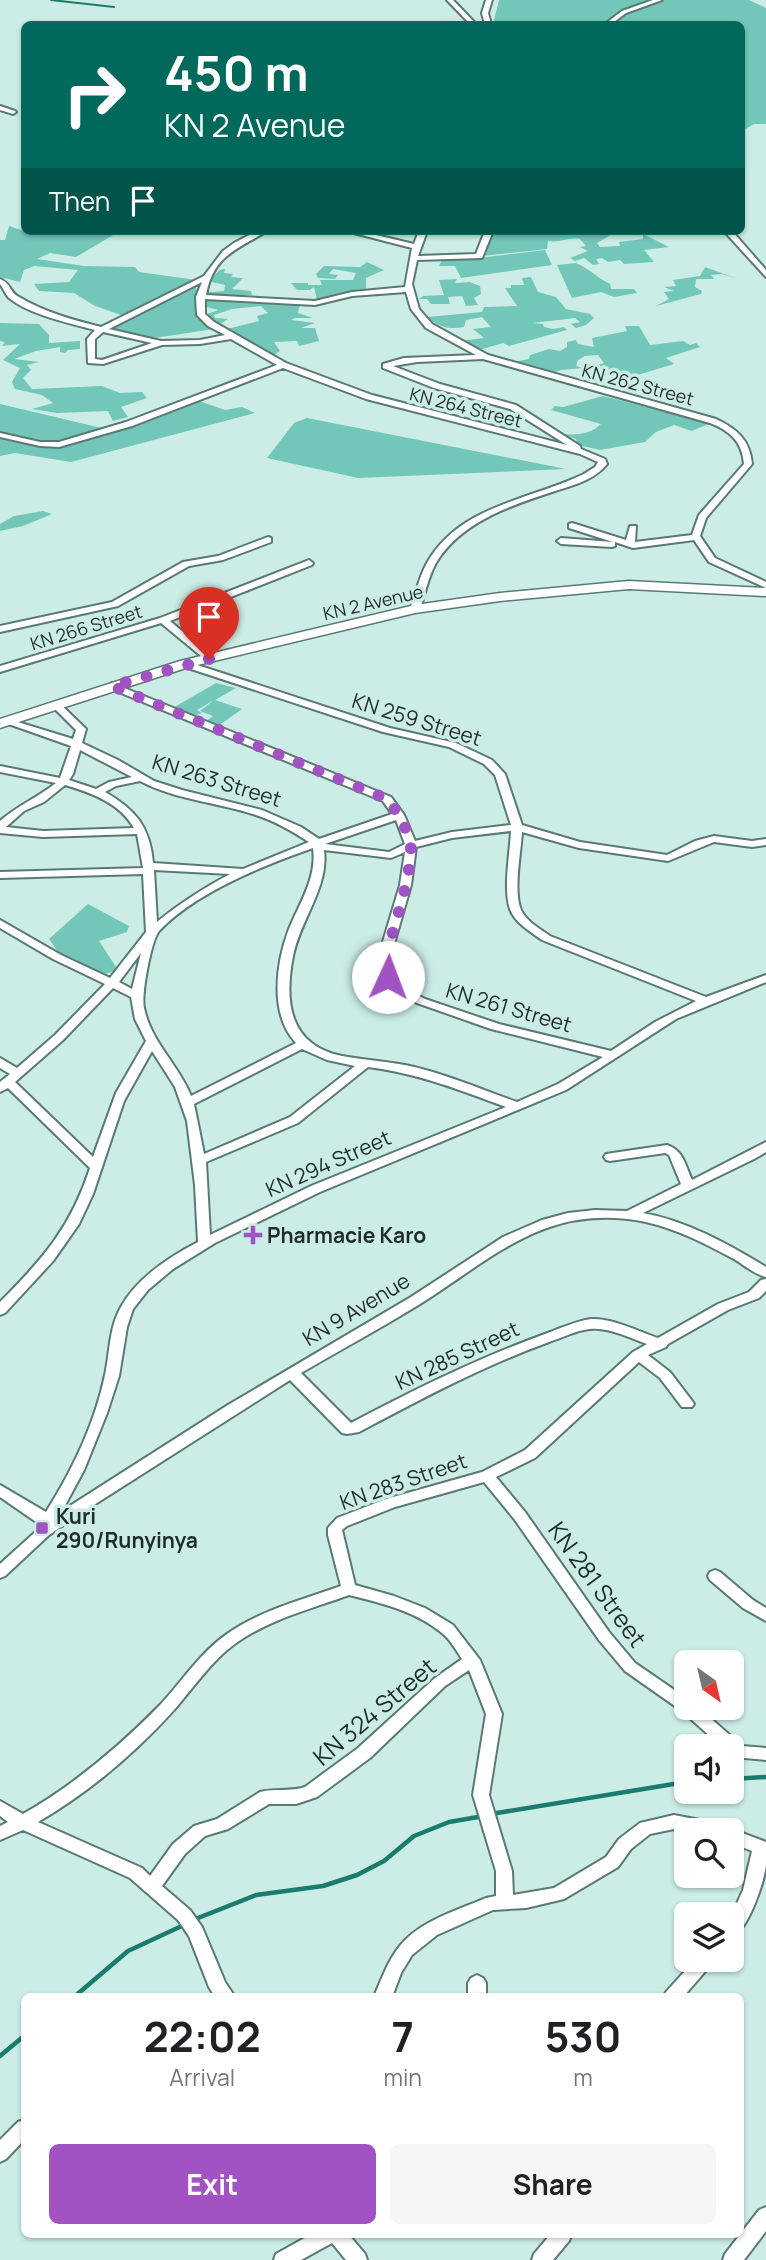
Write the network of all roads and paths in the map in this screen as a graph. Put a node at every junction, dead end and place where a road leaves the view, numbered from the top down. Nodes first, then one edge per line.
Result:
1 (450, 0) edge
2 (489, 0) edge
3 (659, 0) edge
4 (470, 21) edge
5 (487, 21) edge
6 (612, 21) edge
7 (0, 108) edge
8 (13, 112) dead end
9 (253, 235) edge
10 (366, 235) edge
11 (421, 235) edge
12 (487, 235) edge
13 (731, 235) edge
14 (416, 247) junction
15 (414, 258) junction
16 (766, 275) edge
17 (204, 278) junction
18 (0, 281) edge
19 (410, 289) junction
20 (200, 297) junction
21 (103, 329) junction
22 (234, 336) junction
23 (161, 344) junction
24 (485, 357) junction
25 (283, 365) junction
26 (0, 435) edge
27 (583, 452) junction
28 (572, 526) dead end
29 (633, 528) dead end
30 (697, 537) junction
31 (268, 540) dead end
32 (561, 541) dead end
33 (632, 544) junction
34 (309, 563) dead end
35 (766, 585) edge
36 (766, 592) edge
37 (415, 609) junction
38 (163, 620) junction
39 (0, 629) edge
40 (209, 659) junction
41 (185, 664) junction
42 (0, 669) edge
43 (112, 686) junction
44 (56, 705) junction
45 (4, 723) edge
46 (76, 746) junction
47 (0, 769) edge
48 (141, 778) junction
49 (62, 783) junction
50 (97, 792) junction
51 (399, 815) junction
52 (517, 827) junction
53 (0, 829) edge
54 (141, 831) junction
55 (766, 842) edge
56 (319, 844) junction
57 (411, 845) junction
58 (148, 868) junction
59 (246, 872) junction
60 (0, 875) edge
61 (0, 923) edge
62 (152, 932) junction
63 (766, 978) edge
64 (111, 985) junction
65 (136, 995) junction
66 (705, 1001) junction
67 (153, 1040) junction
68 (303, 1044) junction
69 (611, 1055) junction
70 (0, 1062) edge
71 (365, 1064) junction
72 (8, 1081) edge
73 (187, 1103) junction
74 (516, 1107) junction
75 (766, 1146) edge
76 (610, 1157) dead end
77 (198, 1161) junction
78 (96, 1167) junction
79 (689, 1187) junction
80 (632, 1214) junction
81 (204, 1244) junction
82 (766, 1273) edge
83 (766, 1283) edge
84 (0, 1310) edge
85 (661, 1344) junction
86 (638, 1355) junction
87 (293, 1374) junction
88 (687, 1404) dead end
89 (487, 1476) junction
90 (0, 1490) edge
91 (49, 1524) junction
92 (0, 1572) edge
93 (715, 1576) dead end
94 (349, 1589) junction
95 (766, 1615) edge
96 (472, 1660) junction
97 (674, 1698) edge
98 (701, 1720) edge
99 (717, 1734) edge
100 (744, 1752) edge
101 (766, 1754) edge
102 (0, 1808) edge
103 (674, 1822) edge
104 (25, 1824) junction
105 (0, 1833) edge
106 (744, 1841) edge
107 (763, 1849) edge
108 (151, 1888) junction
109 (505, 1902) junction
110 (744, 1908) edge
111 (695, 1972) edge
112 (223, 1993) edge
113 (385, 1993) edge
114 (675, 1993) edge
115 (21, 2131) edge
116 (0, 2153) edge
117 (766, 2216) edge
118 (323, 2238) edge
119 (340, 2238) edge
120 (559, 2238) edge
121 (283, 2260) edge
122 (358, 2260) edge
123 (541, 2260) edge
124 (732, 2260) edge

1 - 4 street
2 - 5 street
3 - 6 street
7 - 8 street
9 - 17 street
10 - 14 street
11 - 14 street
12 - 15 street
13 - 16 street
14 - 15 street
15 - 19 street
17 - 20 street
17 - 21 street
18 - 21 street
19 - 20 street
19 - 24 street, KN 262 Street
20 - 22 street, KN 264 Street
21 - 23 street
21 - 23 street
22 - 23 street
22 - 25 street, KN 264 Street
24 - 27 street
24 - 30 street, KN 262 Street
25 - 26 street
25 - 27 street, KN 264 Street
27 - 37 street
28 - 33 street
29 - 33 street
30 - 33 street
30 - 35 street
31 - 39 street
32 - 33 street
34 - 38 street
36 - 37 main road, KN 2 Avenue
37 - 40 main road, KN 2 Avenue
38 - 40 street, KN 266 Street
38 - 42 street, KN 266 Street
40 - 41 main road, KN 2 Avenue
41 - 43 main road, KN 2 Avenue
41 - 52 street, KN 259 Street
43 - 44 main road, KN 2 Avenue
43 - 51 street
44 - 45 main road, KN 2 Avenue
44 - 46 street
45 - 46 street, KN 263 Street
46 - 48 street, KN 263 Street
46 - 49 street
47 - 49 street
48 - 50 street
48 - 56 street, KN 263 Street
49 - 50 street
49 - 53 street
50 - 54 street
51 - 56 street
51 - 57 street
52 - 55 street
52 - 57 street
52 - 66 street, KN 259 Street
53 - 54 street
54 - 58 street
56 - 57 street
56 - 59 street
56 - 68 street
57 - 69 street, KN 261 Street
58 - 59 street
58 - 60 street
58 - 62 street
59 - 62 street
61 - 64 street
62 - 64 street
62 - 65 street
63 - 66 street, KN 294 Street
64 - 65 street
64 - 72 street
65 - 67 street
66 - 69 street, KN 294 Street
67 - 73 street
67 - 78 street
68 - 71 street
68 - 73 street
69 - 74 street, KN 294 Street
70 - 72 street
71 - 74 street
71 - 77 street
72 - 78 street
73 - 77 street
74 - 81 street, KN 294 Street
75 - 79 street
76 - 79 street
77 - 81 street
78 - 84 street
79 - 80 street
80 - 82 street, KN 9 Avenue
80 - 87 street, KN 9 Avenue
81 - 91 street, KN 294 Street
83 - 85 street, KN 283 Street
85 - 86 street, KN 283 Street
85 - 87 street, KN 285 Street
86 - 88 street
86 - 89 street, KN 283 Street
87 - 91 street, KN 9 Avenue
89 - 94 street, KN 283 Street
89 - 97 street, KN 281 Street
90 - 91 street
91 - 92 street, KN 9 Avenue
93 - 95 street
94 - 96 street
94 - 104 street
96 - 108 street, KN 324 Street
96 - 109 street
98 - 99 street, KN 281 Street
100 - 101 street, KN 281 Street
102 - 104 street
103 - 109 street
104 - 105 street
104 - 108 street
106 - 107 street
107 - 110 street
108 - 112 street
109 - 113 street
111 - 114 street
115 - 116 street
117 - 124 street
118 - 121 street
119 - 122 street
120 - 123 street

